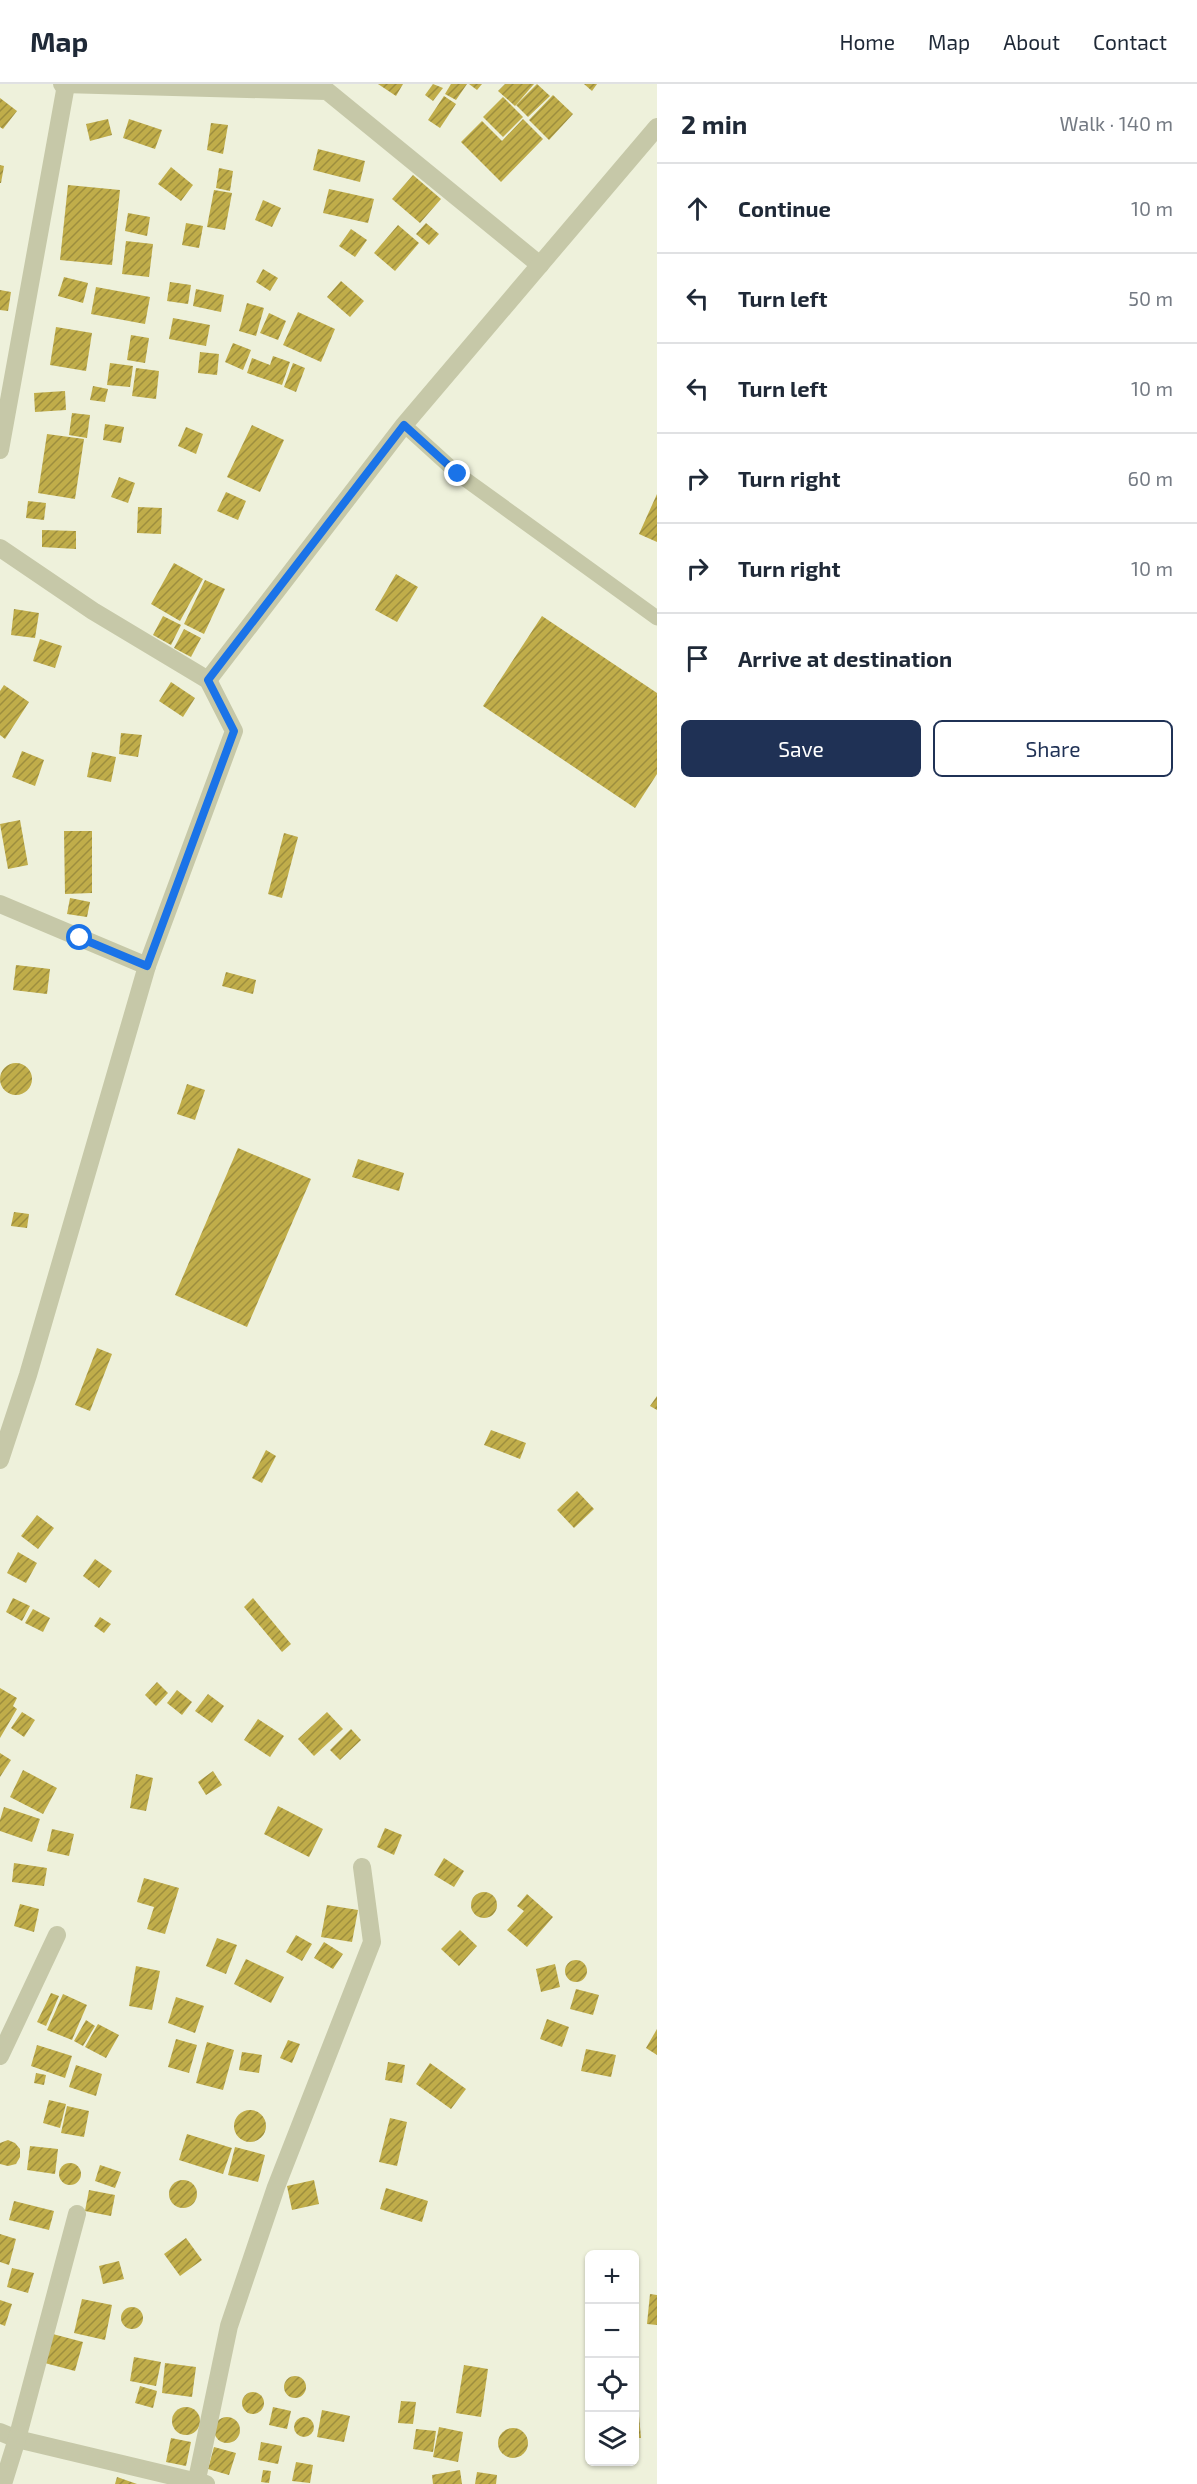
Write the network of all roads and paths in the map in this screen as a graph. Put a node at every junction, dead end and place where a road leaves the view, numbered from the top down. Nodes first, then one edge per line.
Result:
1 (64, 84) edge
2 (218, 86) edge
3 (657, 127) edge
4 (540, 265) junction
5 (404, 425) junction
6 (0, 450) edge
7 (0, 548) edge
8 (657, 618) edge
9 (208, 680) junction
10 (0, 904) edge
11 (147, 966) junction
12 (0, 1460) edge
13 (362, 1867) dead end
14 (57, 1935) dead end
15 (0, 2056) edge
16 (77, 2214) dead end
17 (0, 2432) edge
18 (17, 2439) junction
19 (200, 2483) edge
20 (3, 2484) edge

1 - 2 street
1 - 6 street
2 - 4 street
3 - 4 street
4 - 5 street
5 - 8 lane
5 - 9 street
7 - 9 street
9 - 11 street
10 - 11 street
11 - 12 street
13 - 19 street
14 - 15 street
16 - 18 street
17 - 18 street
18 - 19 street
18 - 20 street

